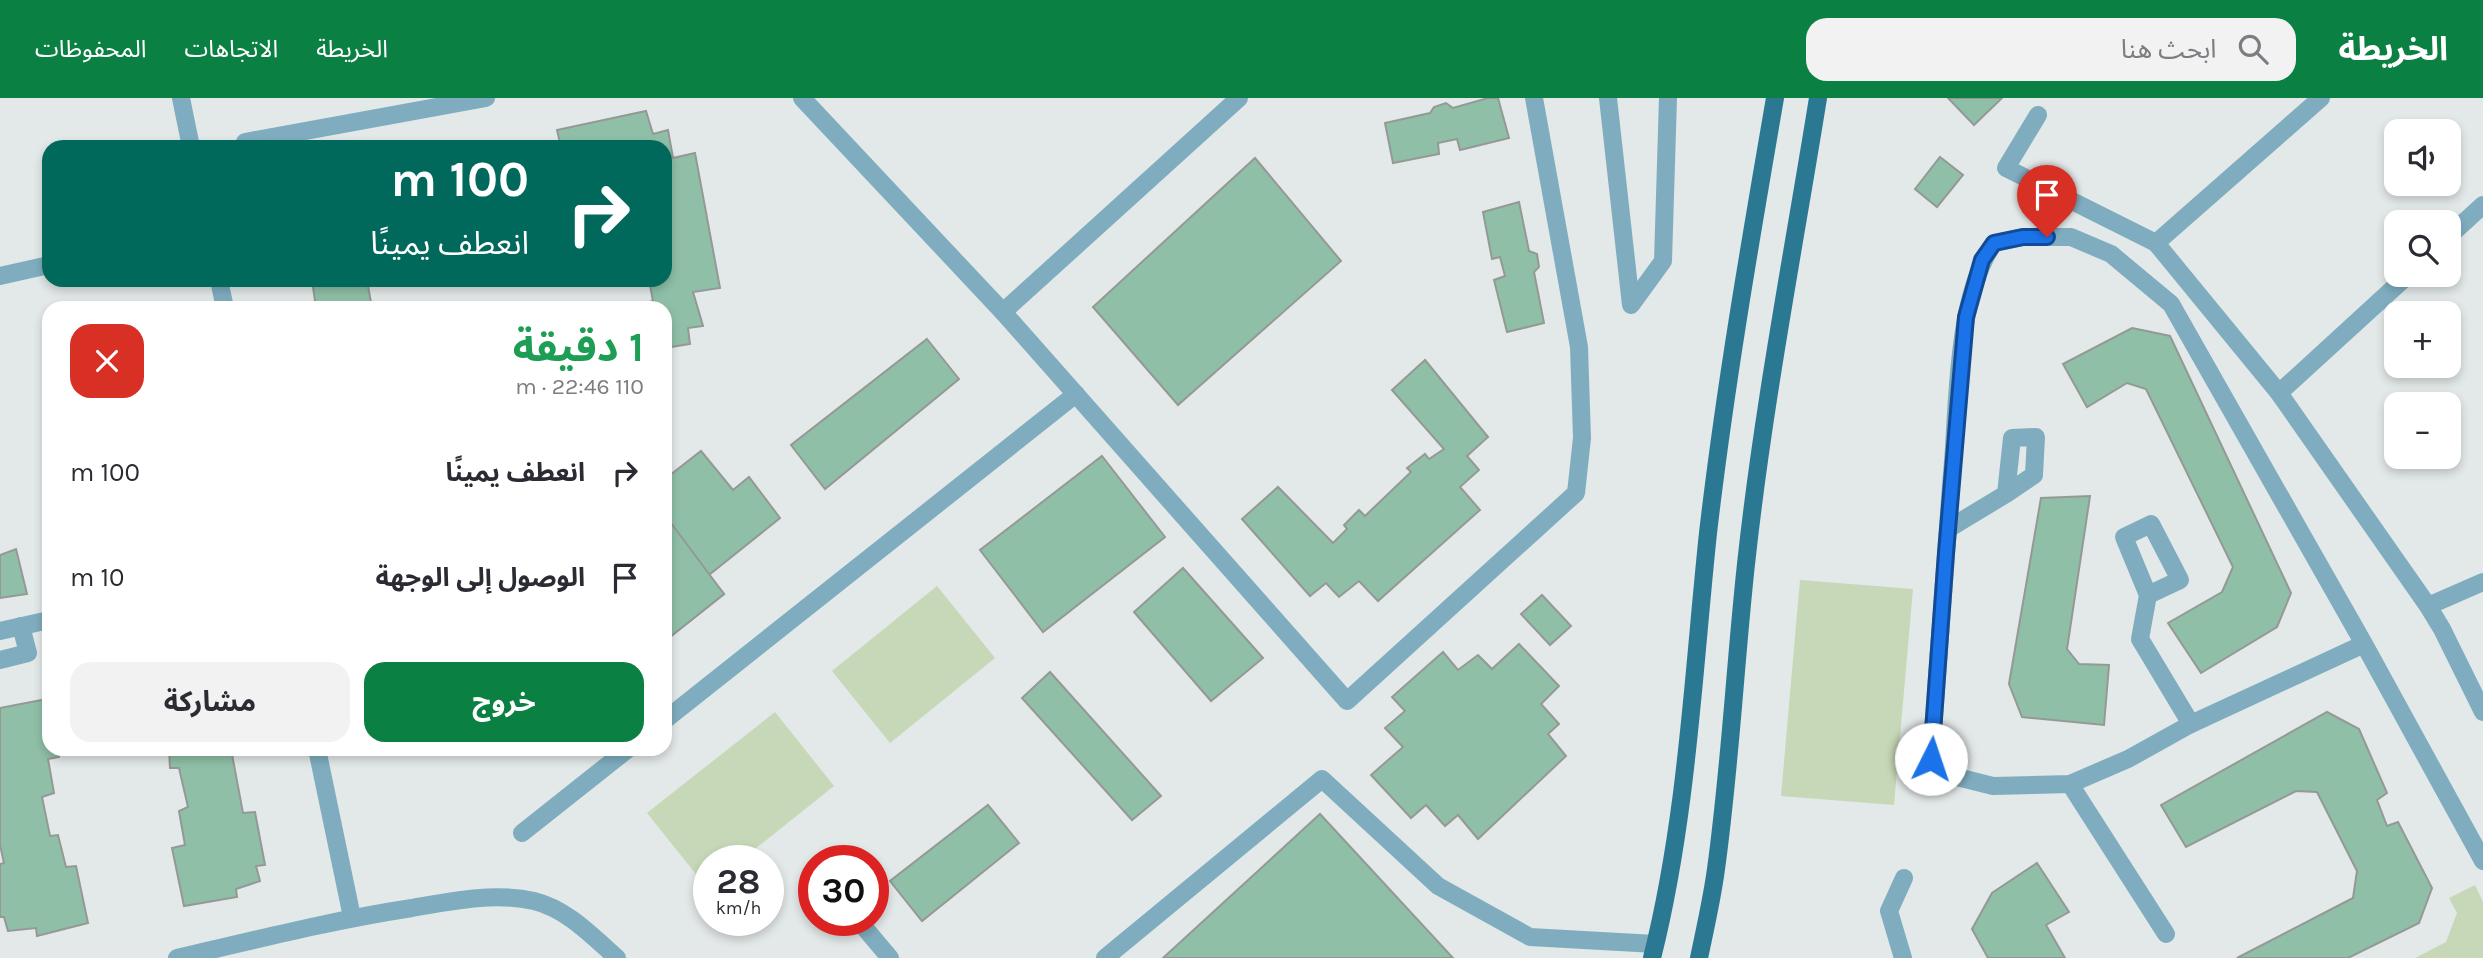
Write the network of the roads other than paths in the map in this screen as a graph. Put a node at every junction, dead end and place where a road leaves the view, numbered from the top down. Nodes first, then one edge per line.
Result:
1 (181, 98) edge
2 (486, 98) edge
3 (802, 98) edge
4 (1239, 98) edge
5 (1534, 98) edge
6 (1608, 98) edge
7 (1668, 98) edge
8 (1775, 98) edge
9 (1818, 98) edge
10 (2321, 98) edge
11 (2038, 115) dead end
12 (190, 140) edge
13 (256, 140) edge
14 (2483, 205) edge
15 (2461, 225) edge
16 (2156, 243) junction
17 (42, 267) edge
18 (0, 276) edge
19 (2395, 287) edge
20 (1003, 312) junction
21 (2279, 393) junction
22 (1076, 394) junction
23 (2006, 494) dead end
24 (1948, 529) junction
25 (2483, 582) edge
26 (2148, 595) dead end
27 (2428, 606) junction
28 (42, 622) edge
29 (21, 626) junction
30 (0, 631) edge
31 (2364, 644) junction
32 (0, 660) edge
33 (2483, 712) edge
34 (672, 714) edge
35 (2191, 724) junction
36 (318, 756) edge
37 (619, 756) edge
38 (2070, 784) junction
39 (523, 832) dead end
40 (2483, 862) edge
41 (1904, 877) dead end
42 (352, 917) junction
43 (2166, 934) dead end
44 (871, 936) edge
45 (1654, 951) edge
46 (177, 958) edge
47 (617, 958) edge
48 (890, 958) edge
49 (1105, 958) edge
50 (1699, 958) edge
51 (1903, 958) edge

1 - 12 street
2 - 13 street
3 - 20 street
4 - 20 street
5 - 22 street
6 - 7 street
8 - 45 main road
9 - 50 main road
10 - 16 street
11 - 16 street
14 - 15 street
16 - 21 street
17 - 18 street
19 - 21 street
20 - 22 street
21 - 27 street
22 - 34 street
23 - 24 street
24 - 31 street
24 - 38 street
25 - 27 street
26 - 35 street
27 - 33 street
28 - 29 street
29 - 30 street
29 - 32 street
31 - 35 street
31 - 40 street
35 - 38 street
36 - 42 street
37 - 39 street
38 - 43 street
41 - 51 street
42 - 46 street
42 - 47 street
44 - 48 street
45 - 49 street

